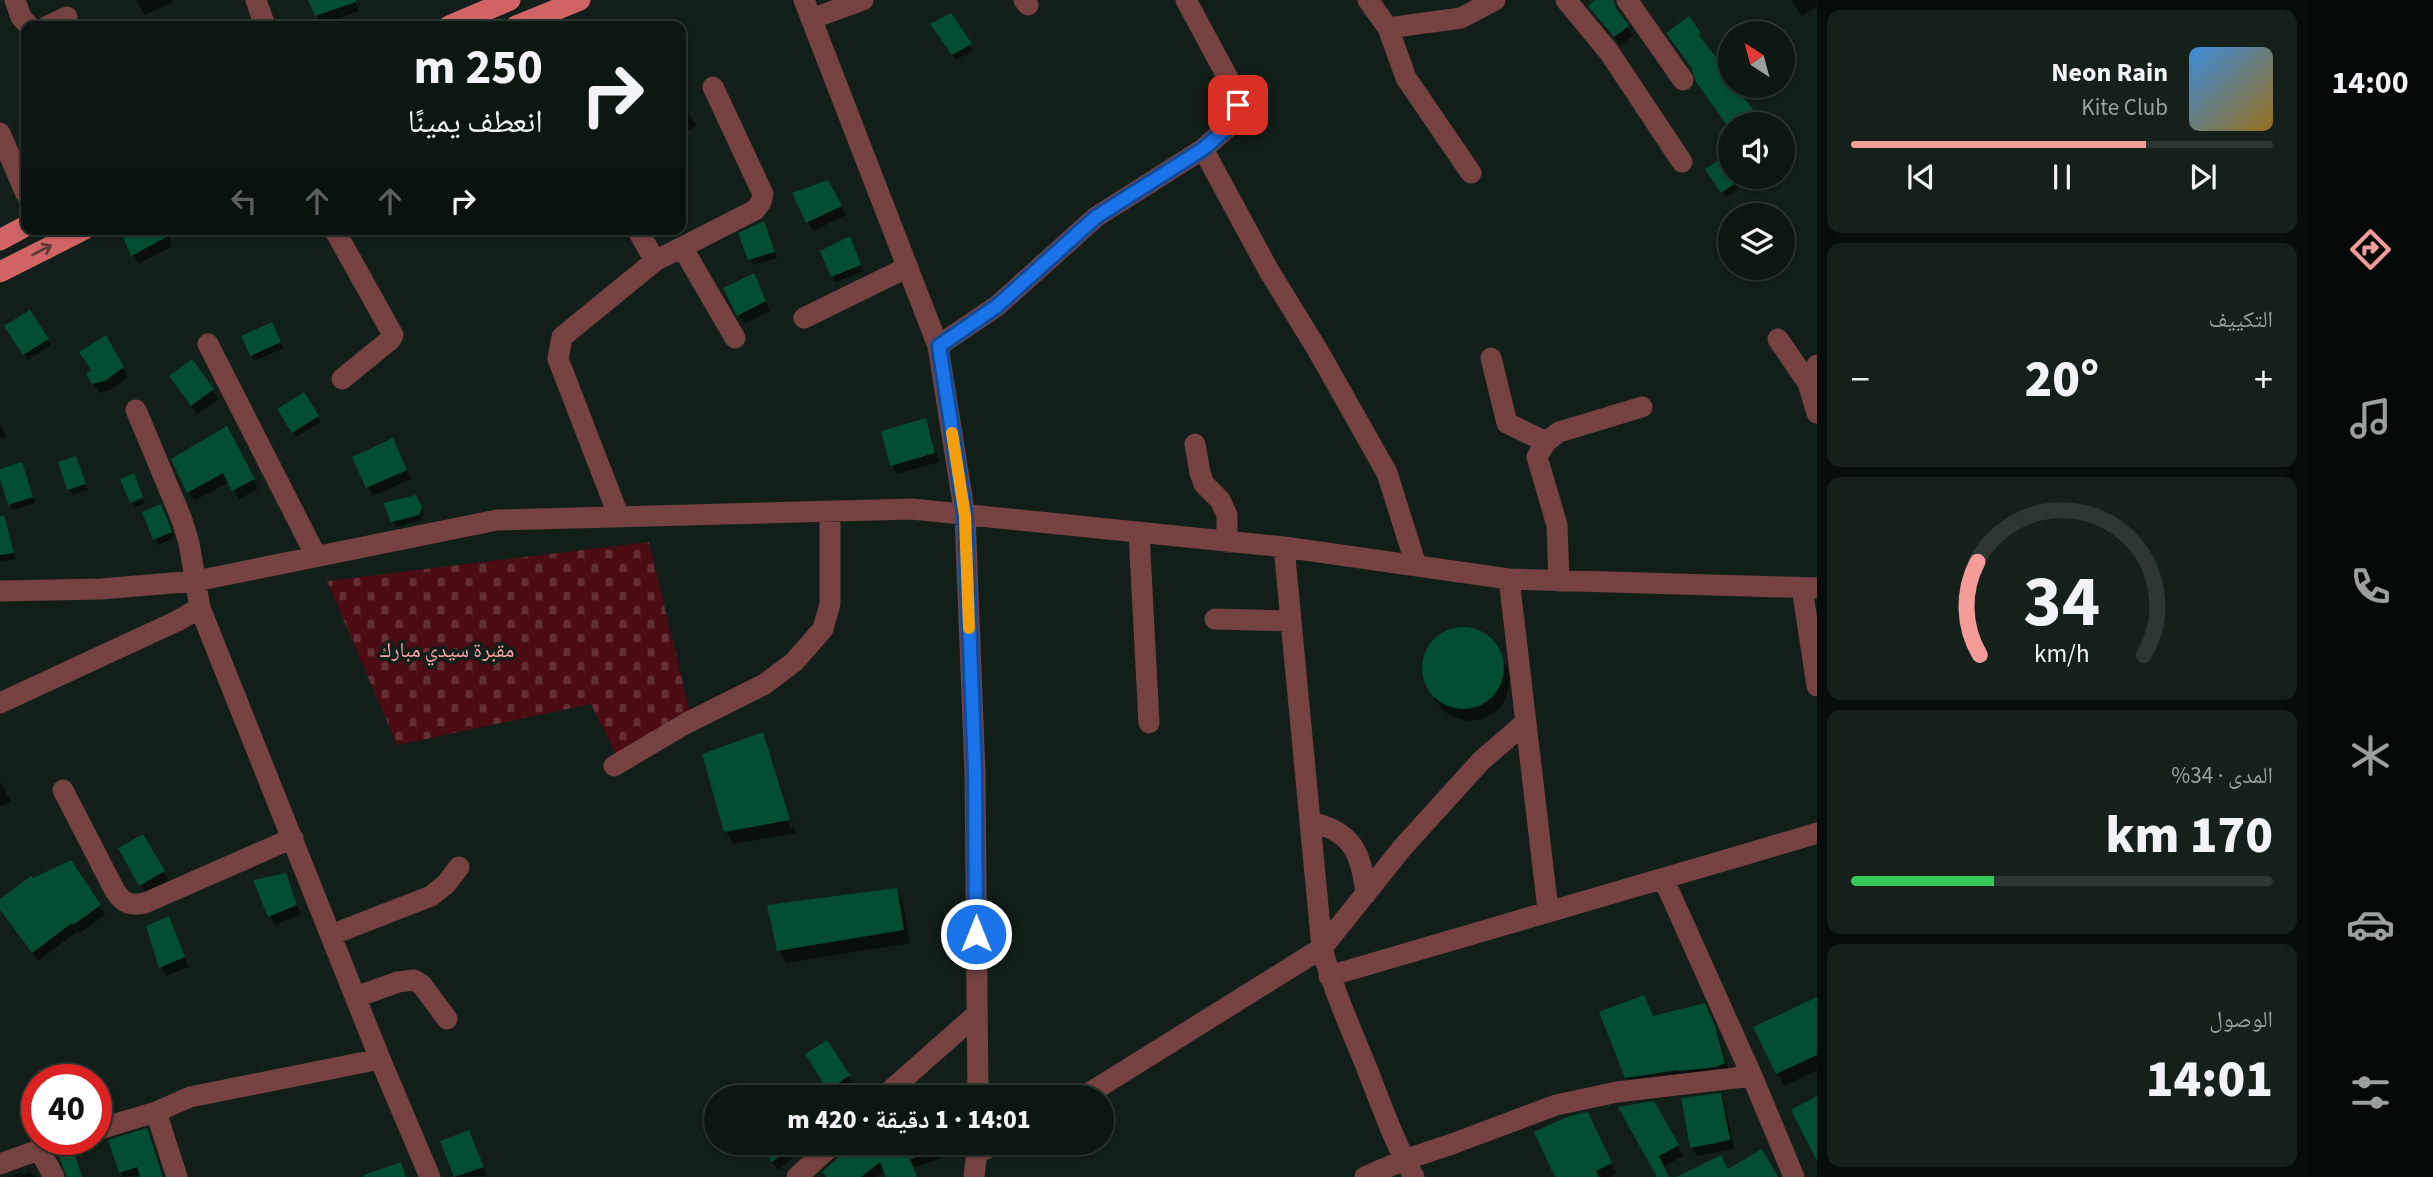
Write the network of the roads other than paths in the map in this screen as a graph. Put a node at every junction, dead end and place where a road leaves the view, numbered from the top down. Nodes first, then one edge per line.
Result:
1 (15, 0) edge
2 (256, 0) edge
3 (510, 0) edge
4 (580, 0) edge
5 (863, 0) edge
6 (1186, 0) edge
7 (1368, 0) edge
8 (1495, 0) edge
9 (1566, 0) edge
10 (1627, 0) edge
11 (807, 9) edge
12 (25, 21) edge
13 (263, 21) edge
14 (461, 21) edge
15 (531, 21) edge
16 (1388, 27) junction
17 (1684, 80) dead end
18 (713, 87) dead end
19 (0, 133) edge
20 (1203, 149) junction
21 (1682, 162) dead end
22 (1471, 173) dead end
23 (21, 182) edge
24 (21, 228) edge
25 (73, 235) edge
26 (337, 235) edge
27 (640, 235) edge
28 (0, 239) edge
29 (682, 247) junction
30 (655, 261) junction
31 (908, 267) junction
32 (0, 272) edge
33 (804, 318) dead end
34 (735, 338) dead end
35 (1778, 339) dead end
36 (208, 344) dead end
37 (939, 346) junction
38 (1491, 358) dead end
39 (1812, 374) edge
40 (342, 379) dead end
41 (1642, 407) dead end
42 (136, 410) dead end
43 (1817, 413) edge
44 (1546, 442) junction
45 (1195, 444) dead end
46 (830, 512) junction
47 (965, 516) junction
48 (619, 517) junction
49 (1139, 533) junction
50 (1227, 542) junction
51 (1284, 547) junction
52 (316, 556) junction
53 (1416, 565) junction
54 (1509, 579) junction
55 (196, 581) junction
56 (1559, 581) junction
57 (1810, 588) edge
58 (0, 591) edge
59 (200, 608) junction
60 (1215, 619) dead end
61 (1291, 621) junction
62 (1817, 686) edge
63 (0, 703) edge
64 (1526, 722) junction
65 (1149, 723) dead end
66 (614, 766) dead end
67 (63, 790) dead end
68 (1310, 822) junction
69 (1817, 833) edge
70 (293, 838) junction
71 (459, 867) dead end
72 (1664, 880) junction
73 (1366, 894) junction
74 (1548, 910) junction
75 (331, 935) junction
76 (1322, 948) junction
77 (1329, 976) junction
78 (356, 997) junction
79 (977, 1014) junction
80 (447, 1019) dead end
81 (380, 1059) junction
82 (1752, 1076) junction
83 (897, 1085) edge
84 (978, 1085) edge
85 (1102, 1085) edge
86 (156, 1112) junction
87 (112, 1125) edge
88 (23, 1155) edge
89 (42, 1155) edge
90 (821, 1155) edge
91 (977, 1155) edge
92 (0, 1164) edge
93 (1409, 1168) edge
94 (54, 1177) edge
95 (177, 1177) edge
96 (430, 1177) edge
97 (797, 1177) edge
98 (974, 1177) edge
99 (1365, 1177) edge
100 (1794, 1177) edge

1 - 12 street
2 - 13 street
3 - 14 main road
4 - 15 main road
5 - 11 street
6 - 20 street
7 - 16 street
8 - 16 street
9 - 21 street
10 - 17 street
11 - 31 street
16 - 22 street
18 - 29 street
19 - 23 street
20 - 37 street
20 - 53 street
24 - 28 main road
32 -> 25 main road
26 - 40 street
27 - 30 street
29 - 30 street
29 - 34 street
30 - 48 street
31 - 33 street
31 - 37 street
35 - 39 street
36 - 52 street
37 - 47 street
38 - 44 street
39 - 43 street
41 - 44 street
42 - 55 street
44 - 56 street
45 - 50 street
46 - 47 street
46 - 48 street
46 - 66 street
47 - 49 street
47 - 79 street
48 - 52 street
49 - 50 street
49 - 65 street
50 - 51 street
51 - 53 street
51 - 61 street
52 - 55 street
53 - 54 street
54 - 56 street
54 - 64 street
55 - 58 street
55 - 59 street
56 - 57 street
57 - 62 street
59 - 63 street
59 - 70 street
60 - 61 street
61 - 68 street
64 - 73 street
64 - 74 street
67 - 70 street
68 - 73 street
68 - 76 street
69 - 72 street
70 - 75 street
71 - 75 street
72 - 74 street
72 - 82 street
73 - 76 street
74 - 77 street
75 - 78 street
76 - 77 street
76 - 85 street
77 - 93 street
78 - 80 street
78 - 81 street
79 - 83 street
79 - 84 street
81 - 86 street
81 - 96 street
82 - 93 street
82 - 100 street
86 - 87 street
86 - 95 street
88 - 92 street
89 - 94 street
90 - 97 street
91 - 98 street
93 - 99 street

